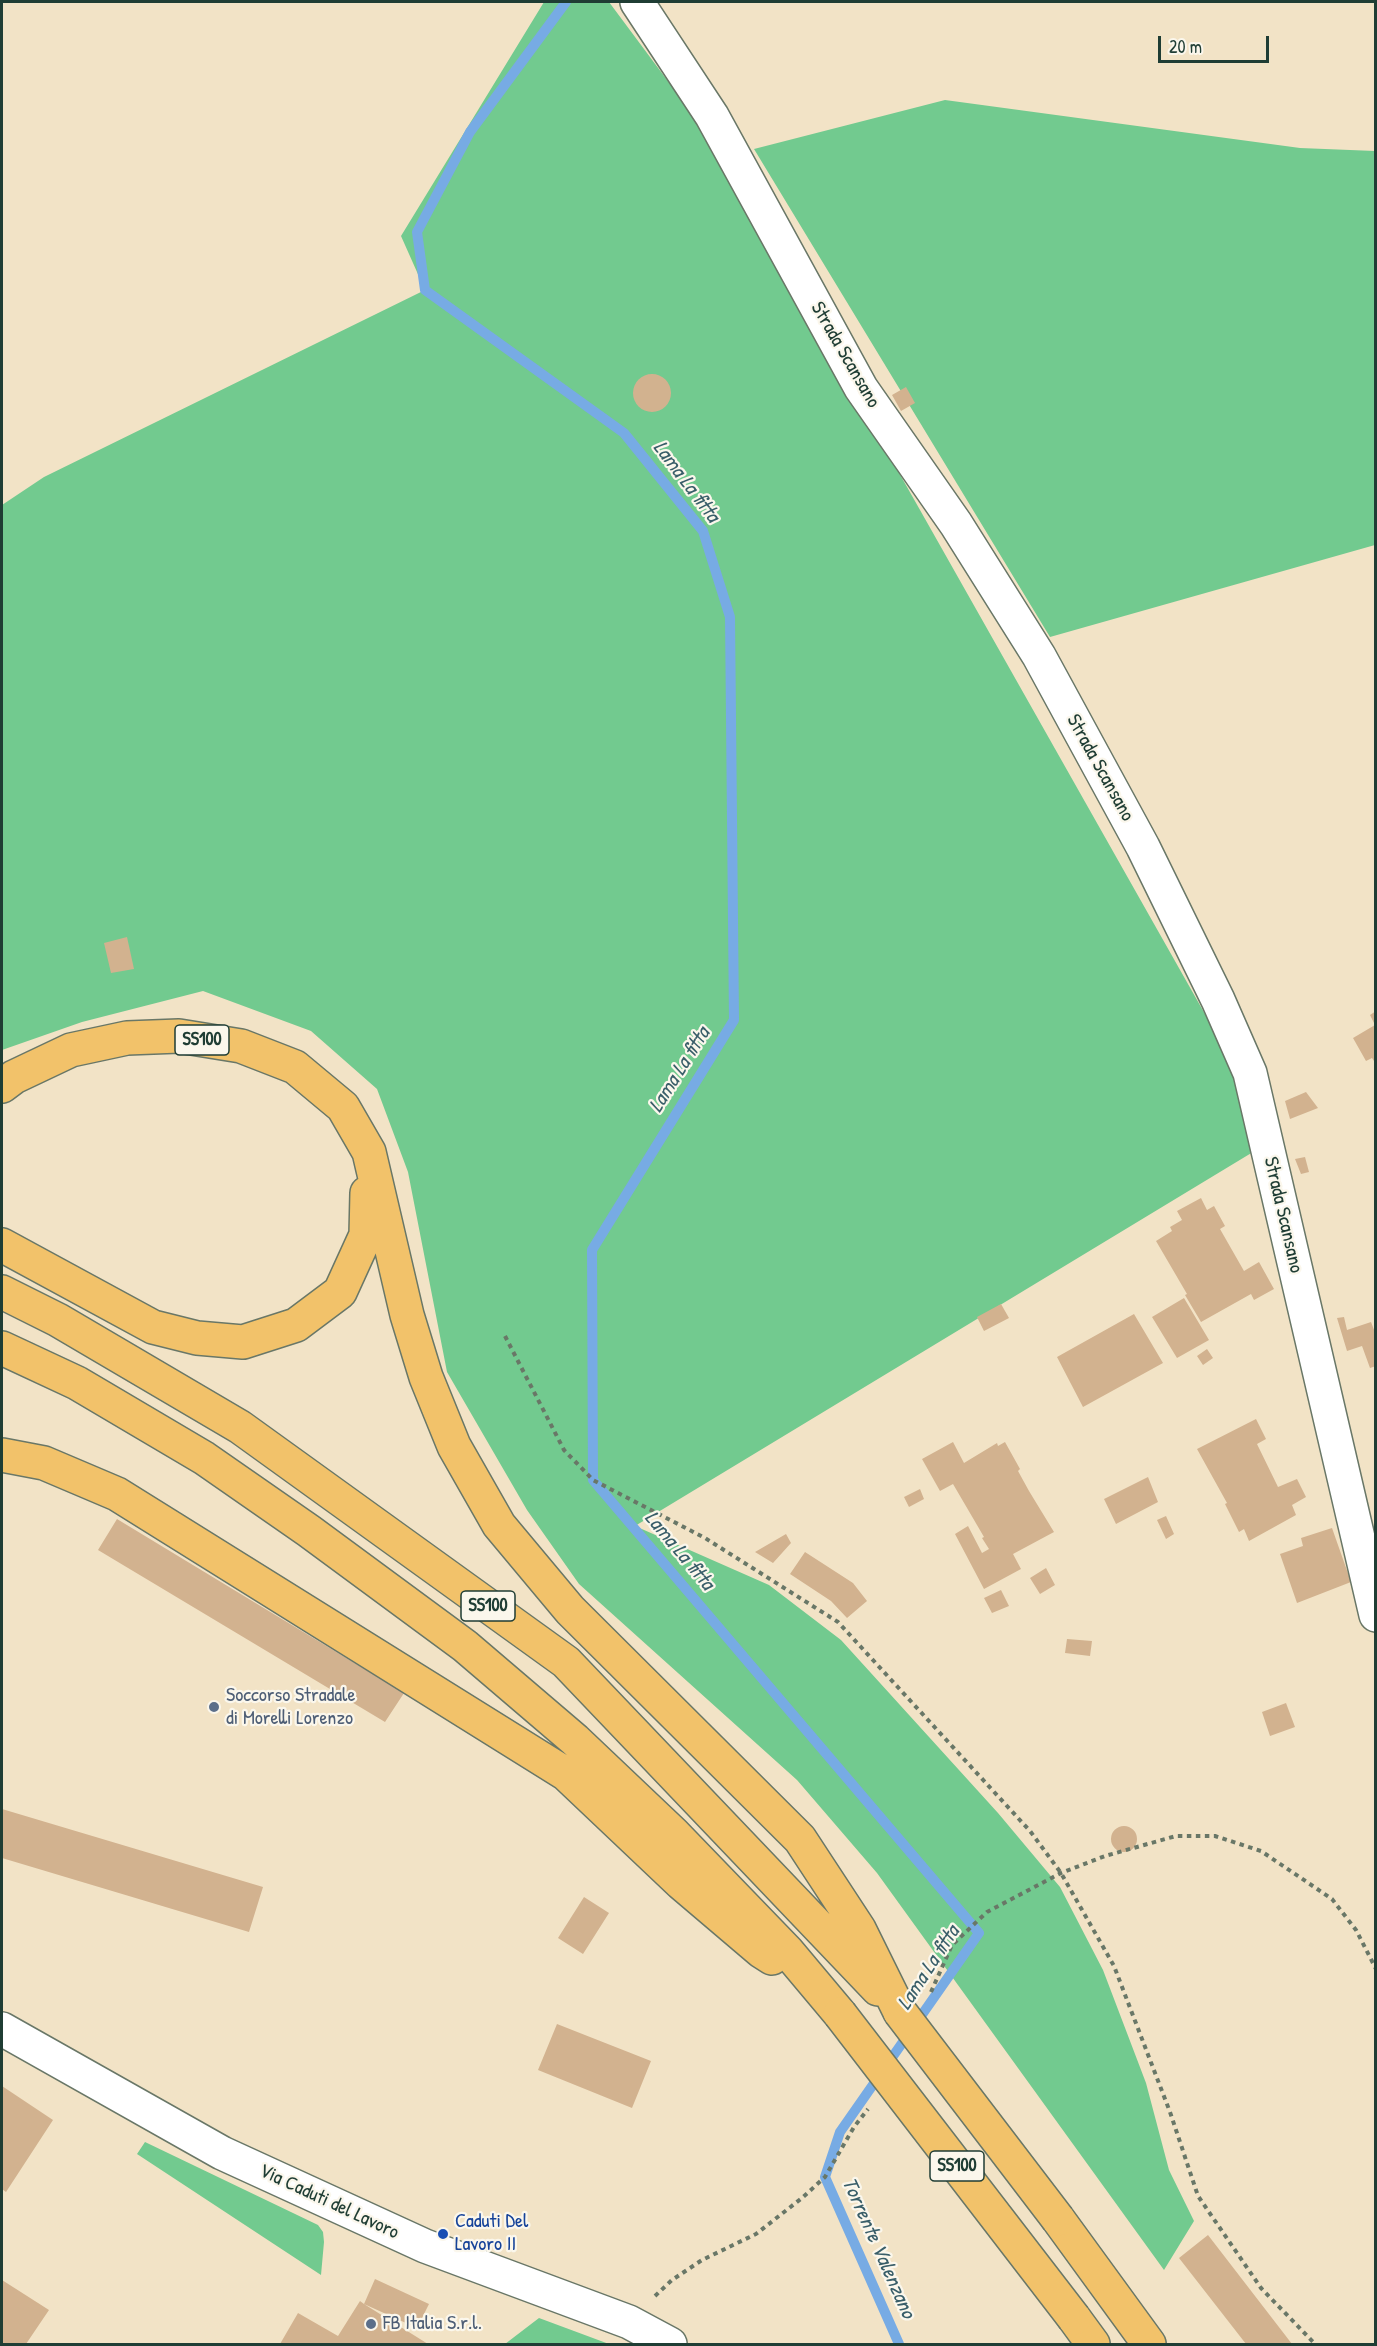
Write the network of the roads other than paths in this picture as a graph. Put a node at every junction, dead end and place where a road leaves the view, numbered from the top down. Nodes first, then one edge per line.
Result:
1 (637, 2) edge
2 (2, 1086) edge
3 (369, 1152) junction
4 (2, 1245) edge
5 (2, 1292) edge
6 (2, 1348) edge
7 (2, 1455) edge
8 (1376, 1615) edge
9 (820, 1989) junction
10 (900, 2012) junction
11 (2, 2029) edge
12 (1080, 2331) edge
13 (670, 2344) edge
14 (1094, 2344) edge
15 (1149, 2344) edge

1 - 8 street, Strada Scansano
2 - 3 highway, SS100
3 - 4 highway
3 - 10 highway, SS100
5 - 10 highway, SS100
6 - 9 highway, SS100
7 - 9 highway, SS100
9 - 12 highway, SS100, bridge
10 - 15 highway, SS100, bridge
11 - 13 street, Via Caduti del Lavoro
12 - 14 highway, SS100

